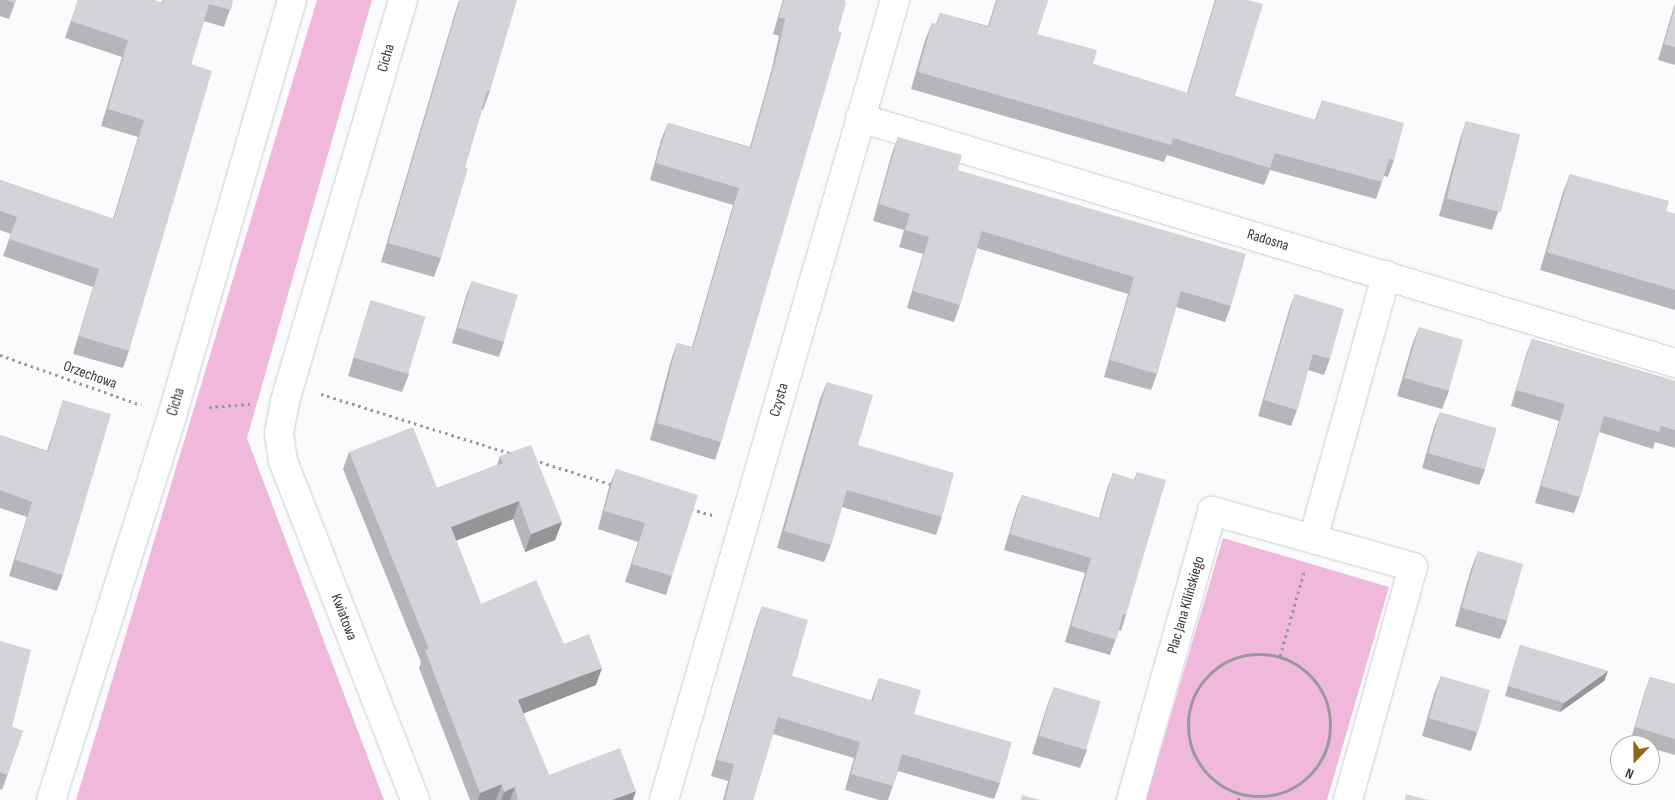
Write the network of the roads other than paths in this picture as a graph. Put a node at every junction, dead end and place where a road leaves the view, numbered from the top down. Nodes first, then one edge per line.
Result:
1 (292, 0) edge
2 (403, 0) edge
3 (895, 0) edge
4 (860, 118) junction
5 (1386, 275) junction
6 (1675, 364) edge
7 (279, 433) joint
8 (1313, 539) junction
9 (51, 800) edge
10 (415, 800) edge
11 (664, 800) edge
12 (1131, 800) edge
13 (1348, 800) edge

1 - 9 street, Cicha
2 - 7 street, Cicha
3 - 4 street, Czysta
4 - 5 street, Radosna
4 - 11 street, Czysta
5 - 6 street, Radosna
5 - 8 street
7 - 10 street, Kwiatowa
8 - 12 street, Plac Jana Kilińskiego
8 - 13 street, Plac Jana Kilińskiego

